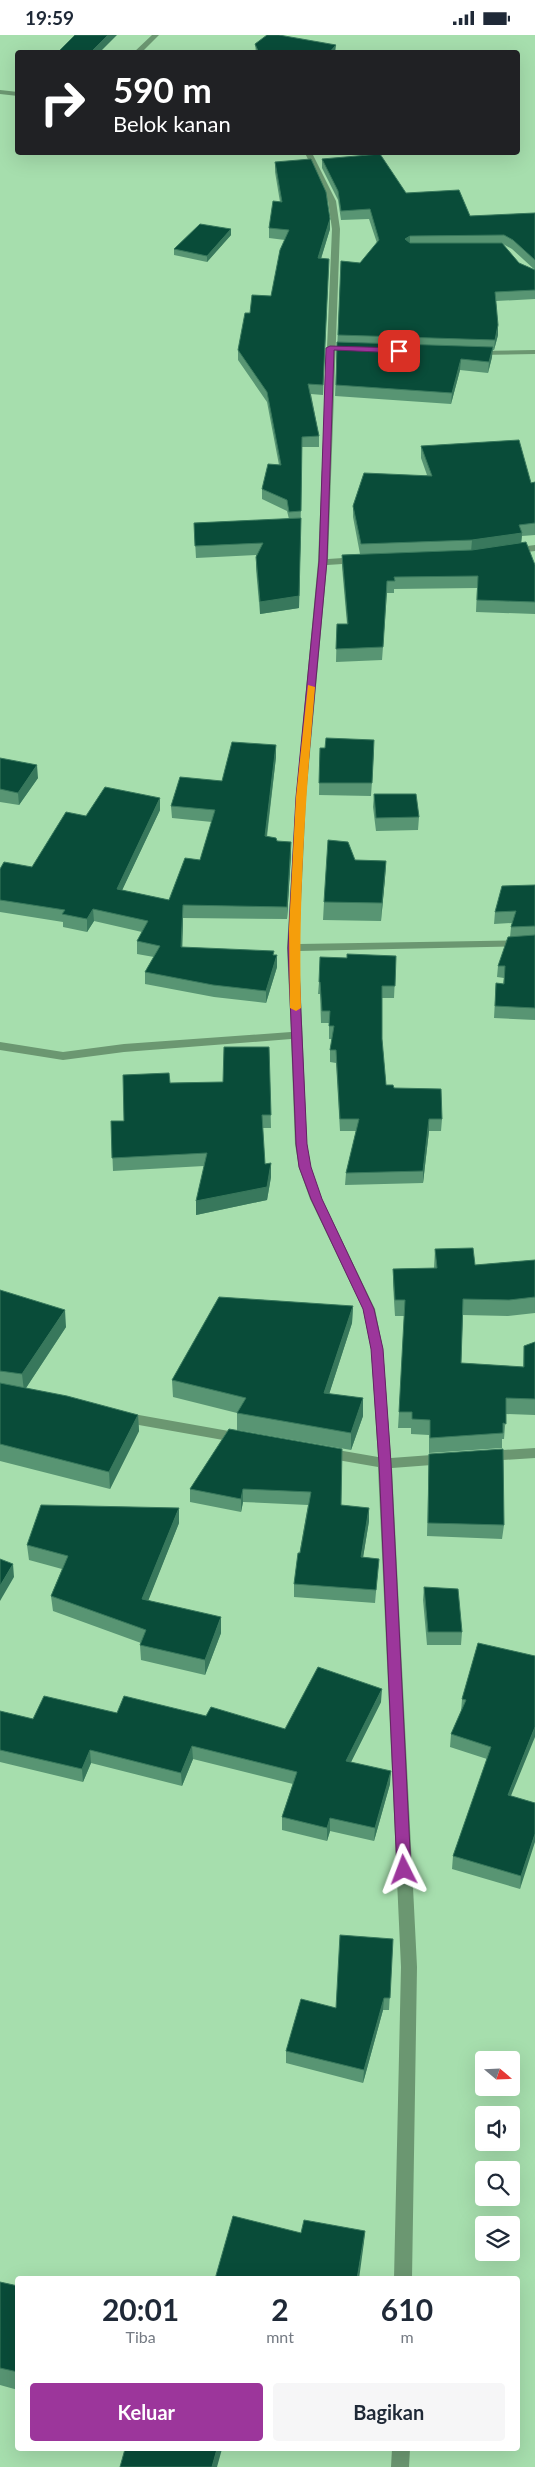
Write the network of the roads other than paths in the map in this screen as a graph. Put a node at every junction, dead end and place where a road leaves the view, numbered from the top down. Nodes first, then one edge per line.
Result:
1 (156, 35) edge
2 (139, 50) edge
3 (0, 92) edge
4 (15, 94) edge
5 (309, 155) edge
6 (535, 352) edge
7 (462, 353) edge
8 (535, 548) edge
9 (498, 553) edge
10 (372, 560) edge
11 (323, 561) junction
12 (535, 943) edge
13 (293, 948) junction
14 (297, 1035) junction
15 (0, 1046) edge
16 (106, 1414) edge
17 (250, 1439) edge
18 (308, 1450) edge
19 (535, 1453) edge
20 (479, 1457) edge
21 (460, 1458) edge
22 (385, 1463) junction
23 (403, 2276) edge
24 (400, 2451) edge
25 (400, 2467) edge

1 - 2 street
3 - 4 street
5 - 11 street
6 - 7 street
8 - 9 street
10 - 11 street
11 - 13 street
12 - 13 street
13 - 14 street
14 - 15 street
14 - 22 street
16 - 17 street
18 - 22 street
19 - 20 street
21 - 22 street
22 - 23 street
24 - 25 street

